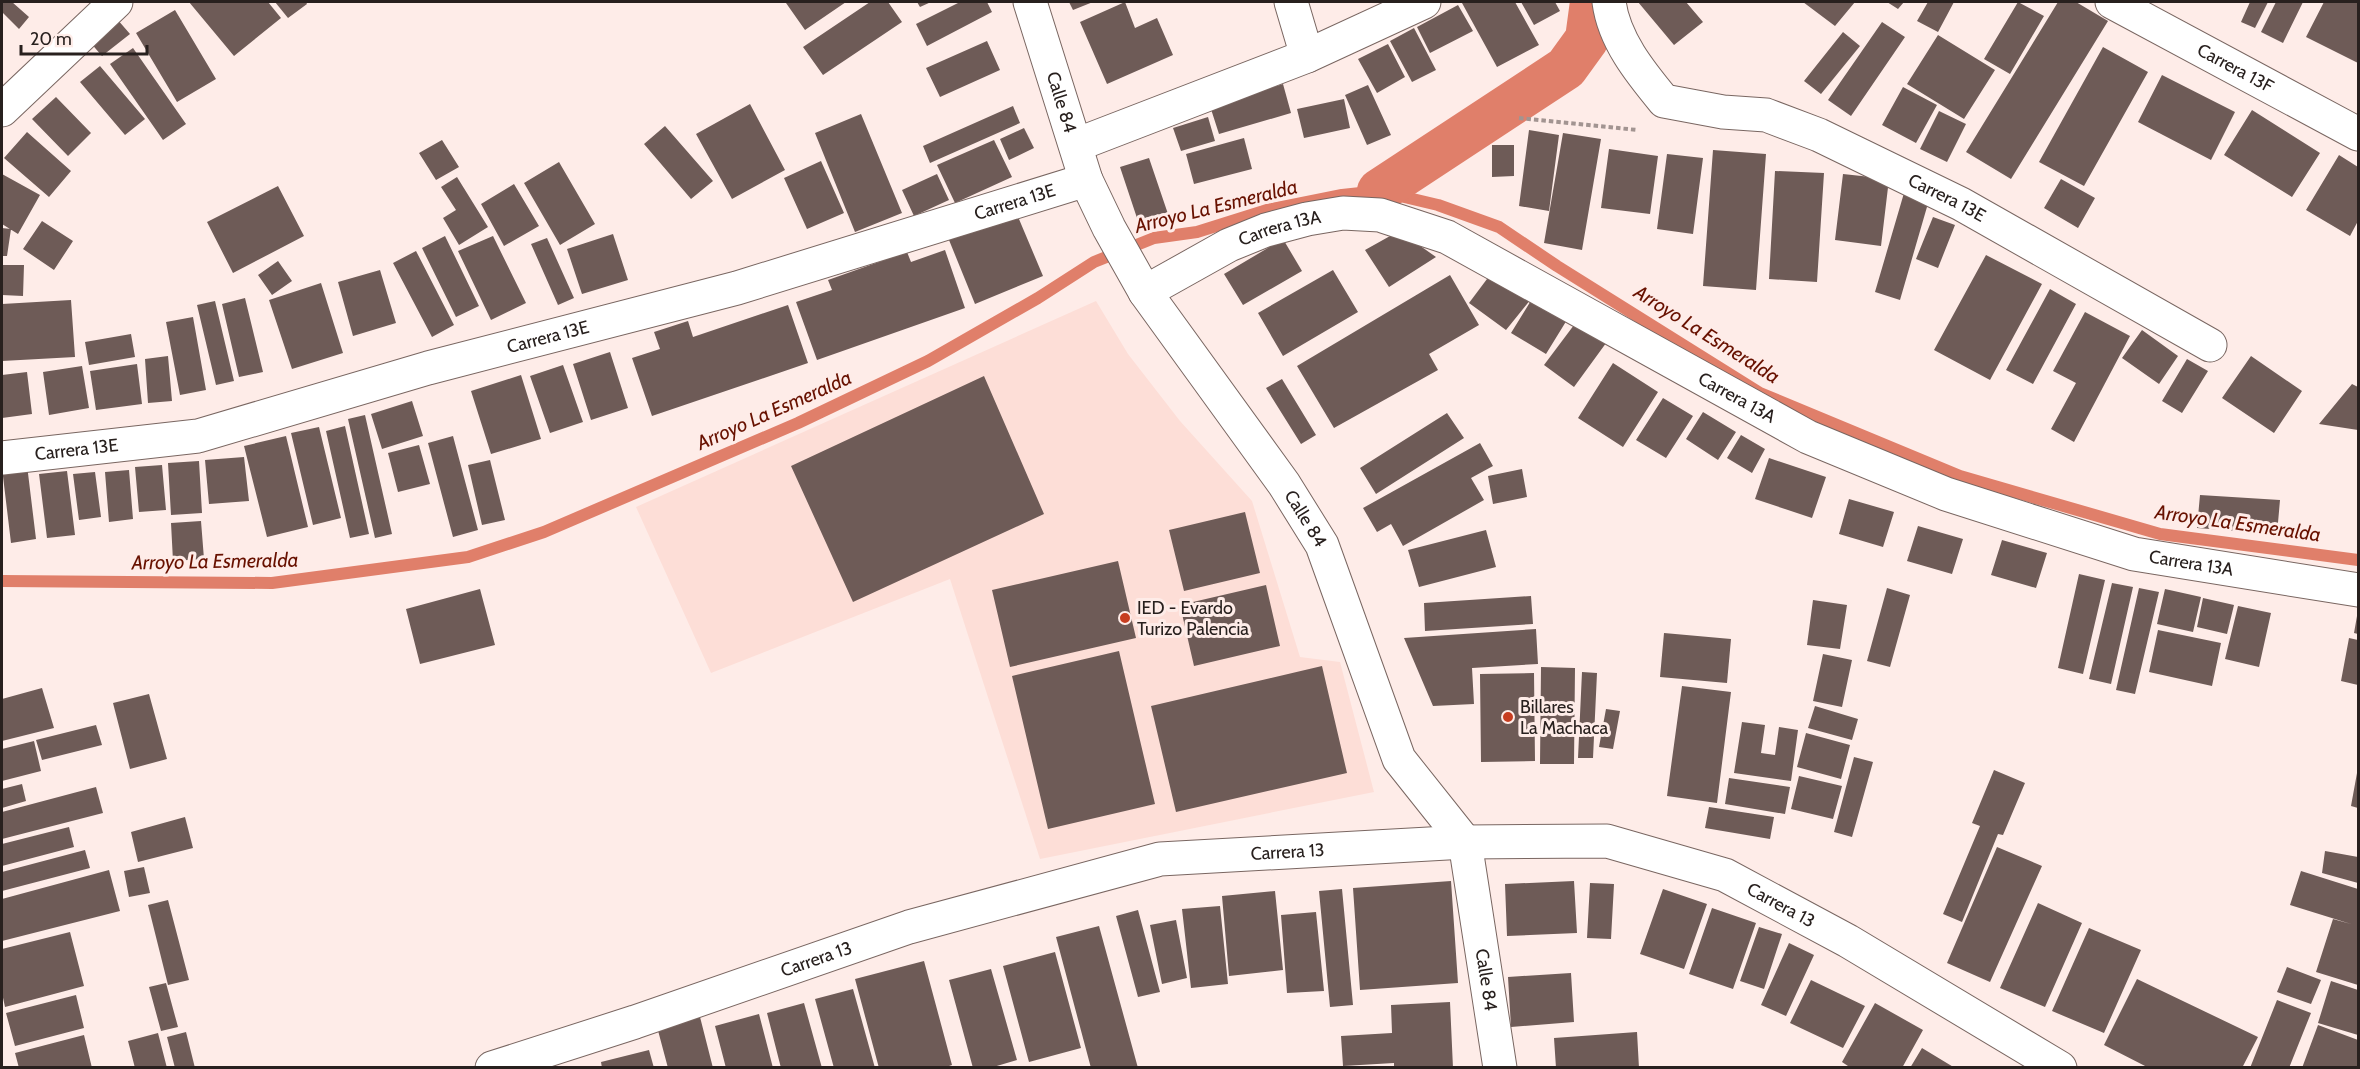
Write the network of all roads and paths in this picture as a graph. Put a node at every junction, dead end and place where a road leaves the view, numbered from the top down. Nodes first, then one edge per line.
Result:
1 (116, 2) edge
2 (1030, 2) edge
3 (1291, 2) edge
4 (1424, 2) edge
5 (1608, 2) edge
6 (2112, 2) edge
7 (1307, 56) junction
8 (2, 110) edge
9 (2358, 134) edge
10 (1076, 145) junction
11 (1086, 180) junction
12 (1139, 283) junction
13 (2210, 345) dead end
14 (2, 458) edge
15 (2358, 590) edge
16 (1465, 842) junction
17 (492, 1068) edge
18 (1500, 1068) edge
19 (2060, 1068) edge

1 - 8 street
2 - 10 street, Calle 84
3 - 7 street
4 - 7 street
5 - 13 street, Carrera 13E
6 - 9 street, Carrera 13F
7 - 10 street
10 - 11 street, Calle 84
11 - 12 street, Calle 84
11 - 14 street, Carrera 13E
12 - 15 street, Carrera 13A
12 - 16 street, Calle 84
16 - 17 street, Carrera 13
16 - 18 street, Calle 84
16 - 19 street, Carrera 13

